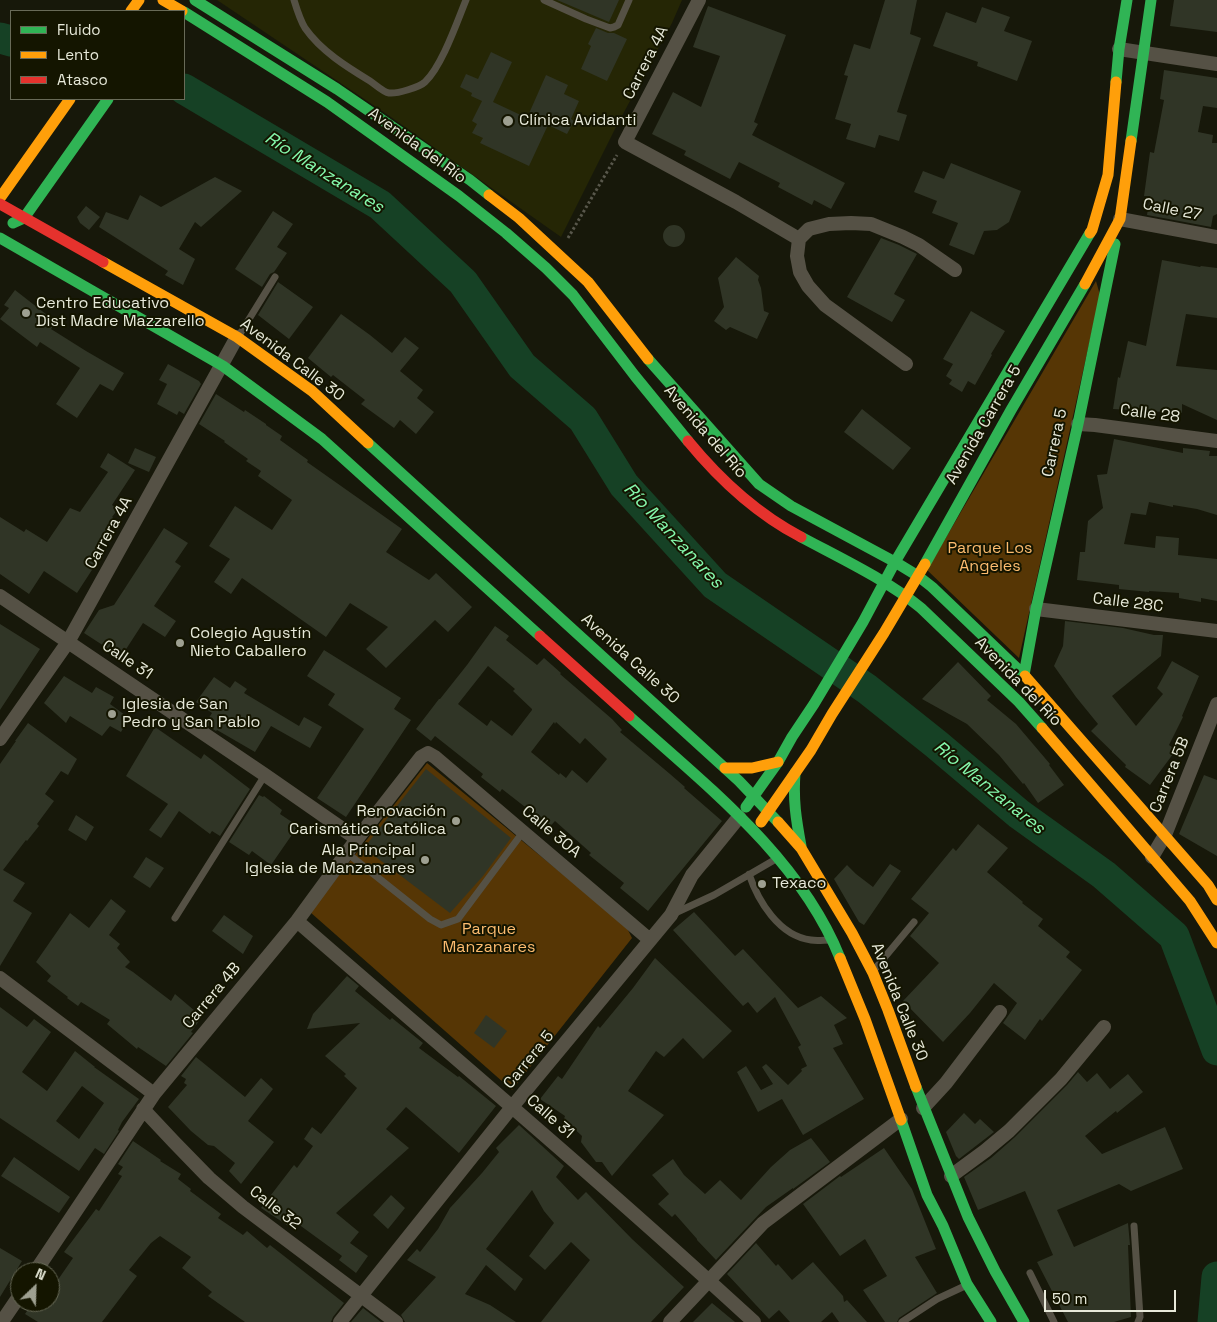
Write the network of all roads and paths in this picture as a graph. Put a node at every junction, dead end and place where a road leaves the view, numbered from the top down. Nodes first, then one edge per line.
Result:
1 (195, 0) edge
2 (294, 0) edge
3 (466, 0) edge
4 (544, 0) edge
5 (629, 0) edge
6 (699, 0) edge
7 (1127, 0) edge
8 (1151, 0) edge
9 (185, 13) edge
10 (1119, 49) junction
11 (1142, 52) junction
12 (1217, 64) edge
13 (69, 100) edge
14 (107, 100) edge
15 (625, 142) junction
16 (47, 186) junction
17 (0, 198) edge
18 (0, 204) edge
19 (24, 218) junction
20 (1120, 219) junction
21 (0, 229) edge
22 (1217, 237) edge
23 (0, 238) edge
24 (799, 239) junction
25 (68, 242) junction
26 (559, 254) junction
27 (955, 270) dead end
28 (275, 277) dead end
29 (238, 337) junction
30 (906, 364) dead end
31 (222, 366) junction
32 (1078, 424) junction
33 (1217, 441) edge
34 (895, 562) junction
35 (918, 576) junction
36 (884, 582) junction
37 (0, 596) edge
38 (906, 596) junction
39 (1036, 610) junction
40 (1217, 631) edge
41 (68, 642) junction
42 (1024, 675) junction
43 (1217, 704) edge
44 (0, 739) edge
45 (428, 753) joint
46 (778, 762) junction
47 (725, 768) junction
48 (795, 772) junction
49 (265, 775) junction
50 (754, 796) junction
51 (769, 812) junction
52 (739, 817) junction
53 (523, 832) junction
54 (754, 832) junction
55 (1165, 834) junction
56 (357, 839) junction
57 (801, 848) junction
58 (347, 853) junction
59 (1152, 857) junction
60 (779, 858) junction
61 (749, 874) junction
62 (1217, 900) edge
63 (670, 915) junction
64 (175, 918) dead end
65 (297, 921) junction
66 (914, 922) dead end
67 (650, 940) junction
68 (832, 940) junction
69 (1217, 943) edge
70 (872, 972) junction
71 (0, 978) edge
72 (1000, 1012) dead end
73 (1104, 1027) dead end
74 (154, 1094) junction
75 (512, 1108) junction
76 (923, 1108) junction
77 (143, 1109) junction
78 (901, 1119) junction
79 (951, 1176) junction
80 (1134, 1226) dead end
81 (42, 1262) edge
82 (1030, 1273) dead end
83 (710, 1281) junction
84 (967, 1284) junction
85 (361, 1295) junction
86 (340, 1322) edge
87 (396, 1322) edge
88 (670, 1322) edge
89 (754, 1322) edge
90 (902, 1322) edge
91 (991, 1322) edge
92 (1024, 1322) edge
93 (1054, 1322) edge
94 (1138, 1322) edge

1 - 26 main road, Avenida del Río
2 - 3 lane
4 - 5 lane
6 - 15 street, Carrera 4A
7 - 10 main road, Avenida Carrera 5
8 - 11 main road, Avenida Carrera 5
9 - 36 main road, Avenida del Río
10 - 11 street
10 - 34 main road, Avenida Carrera 5
11 - 12 street
11 - 20 main road, Avenida Carrera 5
13 - 17 main road
14 - 16 main road
15 - 24 street
15 - 26 path
16 - 19 main road
16 - 25 main road
18 - 19 main road, Avenida Calle 30
19 - 21 main road
19 - 25 main road, Avenida Calle 30
20 - 22 street, Calle 27
20 - 32 main road, Carrera 5
20 - 35 main road, Avenida Carrera 5
23 - 31 main road
24 - 27 street
24 - 30 street
25 - 29 main road, Avenida Calle 30
26 - 34 main road, Avenida del Río
28 - 29 lane
29 - 31 street, Carrera 4A
29 - 47 main road, Avenida Calle 30
31 - 41 street, Carrera 4A
31 - 52 main road
32 - 33 street, Calle 28
32 - 39 main road, Carrera 5
34 - 35 main road, Avenida del Río
34 - 36 main road, Avenida Carrera 5
35 - 38 main road, Avenida Carrera 5
35 - 42 main road, Avenida del Río
36 - 38 main road, Avenida del Río
36 - 46 main road, Avenida Carrera 5
37 - 41 street, Calle 31
38 - 48 main road, Avenida Carrera 5
38 - 59 main road, Avenida del Río
39 - 40 street, Calle 28C
39 - 42 main road, Carrera 5
41 - 44 street, Carrera 4A
41 - 49 street, Calle 31
42 - 55 main road, Avenida del Río
43 - 55 street, Carrera 5B
45 - 53 street, Calle 30A
45 - 56 street, Carrera 4B
46 - 47 main road
46 - 50 main road, Avenida Carrera 5
47 - 50 main road, Avenida Calle 30
48 - 51 main road, Avenida Carrera 5
48 - 57 main road
49 - 56 street, Calle 31
49 - 64 lane
50 - 51 main road, Avenida Calle 30
50 - 52 main road, Avenida Carrera 5
51 - 54 main road, Avenida Carrera 5
51 - 57 main road, Avenida Calle 30
52 - 54 main road
52 - 63 street, Carrera 5
53 - 58 lane
53 - 67 street, Calle 30A
54 - 60 main road
55 - 59 street, Carrera 5B
55 - 62 main road, Avenida del Río
56 - 58 street, Carrera 4B
57 - 70 main road, Avenida Calle 30
58 - 65 street, Carrera 4B
59 - 69 main road, Avenida del Río
60 - 61 lane
60 - 68 main road
61 - 63 lane
61 - 68 lane
63 - 67 street, Carrera 5
65 - 74 street, Carrera 4B
65 - 75 street, Calle 31
66 - 70 lane
67 - 75 street, Carrera 5
68 - 78 main road
70 - 76 main road, Avenida Calle 30
71 - 74 street
72 - 76 street
73 - 79 street
74 - 77 street, Carrera 4B
75 - 83 street, Calle 31
75 - 85 street, Carrera 5
76 - 79 main road, Avenida Calle 30
77 - 81 street, Carrera 4B
77 - 85 street, Calle 32
78 - 83 street
78 - 84 main road
79 - 92 main road, Avenida Calle 30
80 - 94 lane
82 - 93 lane
83 - 88 street
83 - 89 street, Calle 31
84 - 90 lane
84 - 91 main road
85 - 86 street, Carrera 5
85 - 87 street, Calle 32

